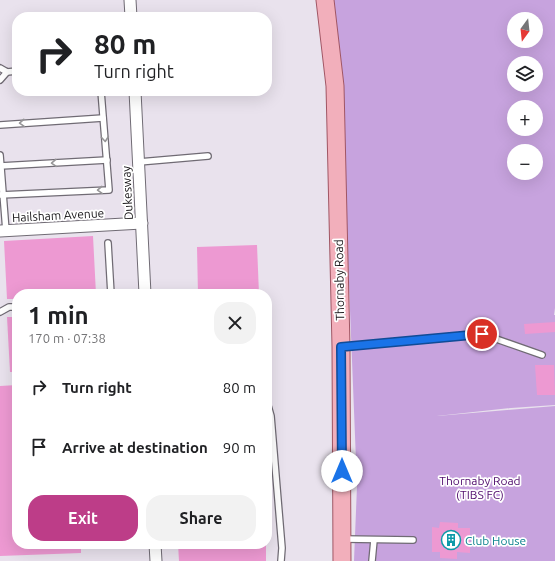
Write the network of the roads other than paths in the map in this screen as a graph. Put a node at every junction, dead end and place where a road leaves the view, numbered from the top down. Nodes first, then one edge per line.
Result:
1 (130, 0) edge
2 (325, 0) edge
3 (131, 12) edge
4 (0, 68) edge
5 (12, 71) edge
6 (6, 72) junction
7 (0, 80) edge
8 (101, 96) edge
9 (135, 96) edge
10 (103, 118) junction
11 (0, 125) edge
12 (0, 155) edge
13 (208, 156) dead end
14 (107, 160) junction
15 (138, 162) junction
16 (1, 166) edge
17 (2, 195) edge
18 (142, 223) junction
19 (3, 231) edge
20 (108, 243) dead end
21 (111, 289) edge
22 (145, 289) edge
23 (12, 307) edge
24 (0, 312) edge
25 (341, 347) junction
26 (542, 356) dead end
27 (272, 432) edge
28 (342, 539) junction
29 (374, 540) junction
30 (413, 540) dead end
31 (155, 549) edge
32 (156, 561) edge
33 (281, 561) edge
34 (342, 561) edge
35 (372, 561) edge

1 - 3 street
2 - 25 main road, Thornaby Road
4 - 6 lane
5 - 6 lane
6 - 7 lane
8 - 10 lane
9 - 15 street, Dukesway
10 -> 11 lane
10 -> 14 lane
12 - 16 lane
13 - 15 lane
14 -> 16 lane
14 -> 17 lane
15 - 18 street, Dukesway
16 - 17 lane
17 - 19 lane
18 - 19 street, Hailsham Avenue
18 - 22 street, Dukesway
20 - 21 lane
23 - 24 lane
25 - 26 lane
25 - 28 main road, Thornaby Road
27 - 33 lane
28 - 29 lane
28 - 34 main road, Thornaby Road
29 - 30 lane
29 - 35 lane
31 - 32 street

